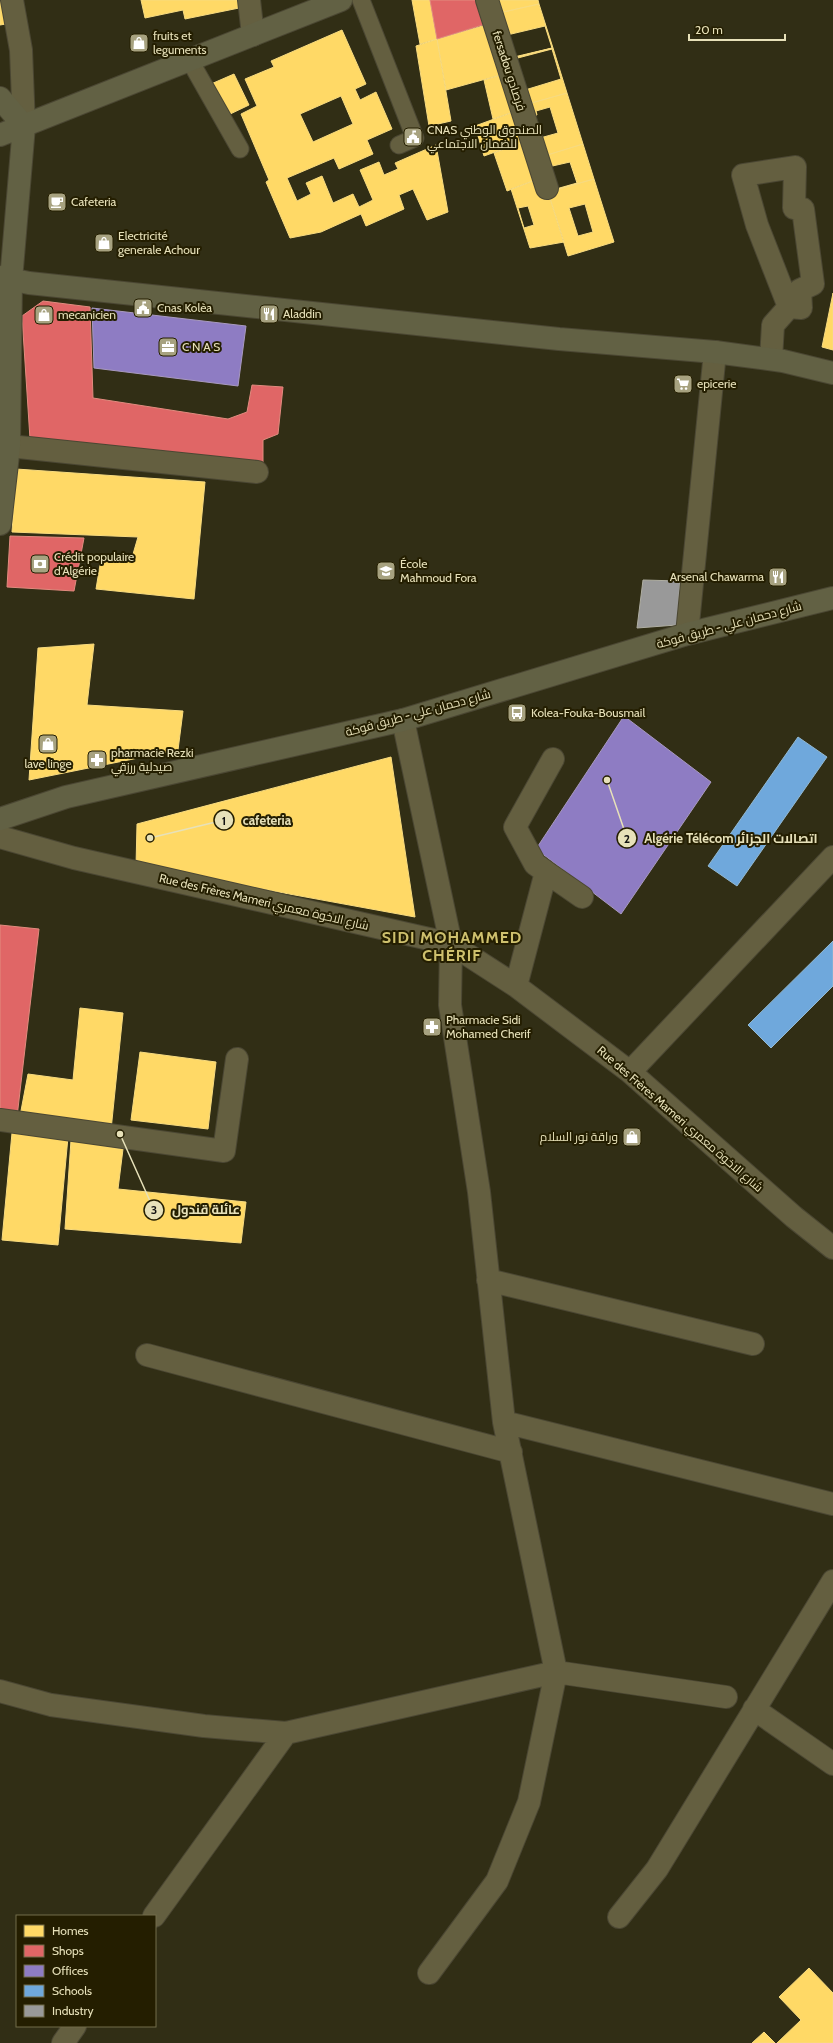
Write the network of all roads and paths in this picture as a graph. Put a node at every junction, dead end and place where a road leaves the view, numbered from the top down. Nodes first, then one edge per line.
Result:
1 (12, 0) edge
2 (249, 0) edge
3 (341, 0) edge
4 (361, 0) edge
5 (486, 0) edge
6 (253, 35) junction
7 (189, 59) junction
8 (0, 98) edge
9 (24, 126) junction
10 (0, 135) edge
11 (399, 145) dead end
12 (240, 149) dead end
13 (547, 188) dead end
14 (5, 278) edge
15 (789, 307) junction
16 (715, 352) junction
17 (771, 359) junction
18 (833, 373) edge
19 (9, 446) junction
20 (257, 472) dead end
21 (0, 524) edge
22 (833, 598) edge
23 (687, 634) junction
24 (403, 720) junction
25 (553, 759) dead end
26 (0, 819) edge
27 (0, 837) edge
28 (833, 857) edge
29 (546, 872) junction
30 (582, 897) dead end
31 (451, 944) junction
32 (516, 986) junction
33 (237, 1059) dead end
34 (630, 1072) junction
35 (0, 1120) edge
36 (833, 1248) edge
37 (488, 1280) junction
38 (753, 1344) dead end
39 (147, 1355) dead end
40 (504, 1422) junction
41 (511, 1452) junction
42 (833, 1504) edge
43 (833, 1582) edge
44 (556, 1672) junction
45 (0, 1691) edge
46 (726, 1697) dead end
47 (754, 1709) junction
48 (286, 1733) junction
49 (833, 1764) edge
50 (155, 1915) edge
51 (619, 1917) dead end
52 (429, 1973) dead end
53 (74, 2027) edge
54 (63, 2043) edge

1 - 9 street
2 - 6 street
3 - 6 main road
4 - 11 lane
5 - 13 street, fersadou فرصادو
6 - 7 main road
7 - 9 main road
7 - 12 lane
8 - 9 main road
9 - 10 main road
9 - 14 main road
14 - 16 main road
14 - 19 main road
15 - 15 street
15 - 17 street
16 - 17 main road
16 - 23 street
17 - 18 main road
19 - 20 street
19 - 21 main road
22 - 23 main road, شارع دحمان علي - طريق فوكة
23 - 24 main road, شارع دحمان علي - طريق فوكة
24 - 26 main road, شارع دحمان علي - طريق فوكة
24 - 31 street
25 - 29 street
27 - 31 street, Rue des Frères Mameri شارع الاخوة معمري
28 - 34 street
29 - 30 street
29 - 32 street
31 - 32 street, Rue des Frères Mameri شارع الاخوة معمري
31 - 37 street
32 - 34 street, Rue des Frères Mameri شارع الاخوة معمري
33 - 35 street
34 - 36 street, Rue des Frères Mameri شارع الاخوة معمري
37 - 38 street
37 - 40 street
39 - 41 street
40 - 41 street
40 - 42 street
41 - 44 street
43 - 47 street
44 - 46 street
44 - 48 street
44 - 52 street
45 - 48 street
47 - 49 street
47 - 51 street
48 - 50 street
53 - 54 street

